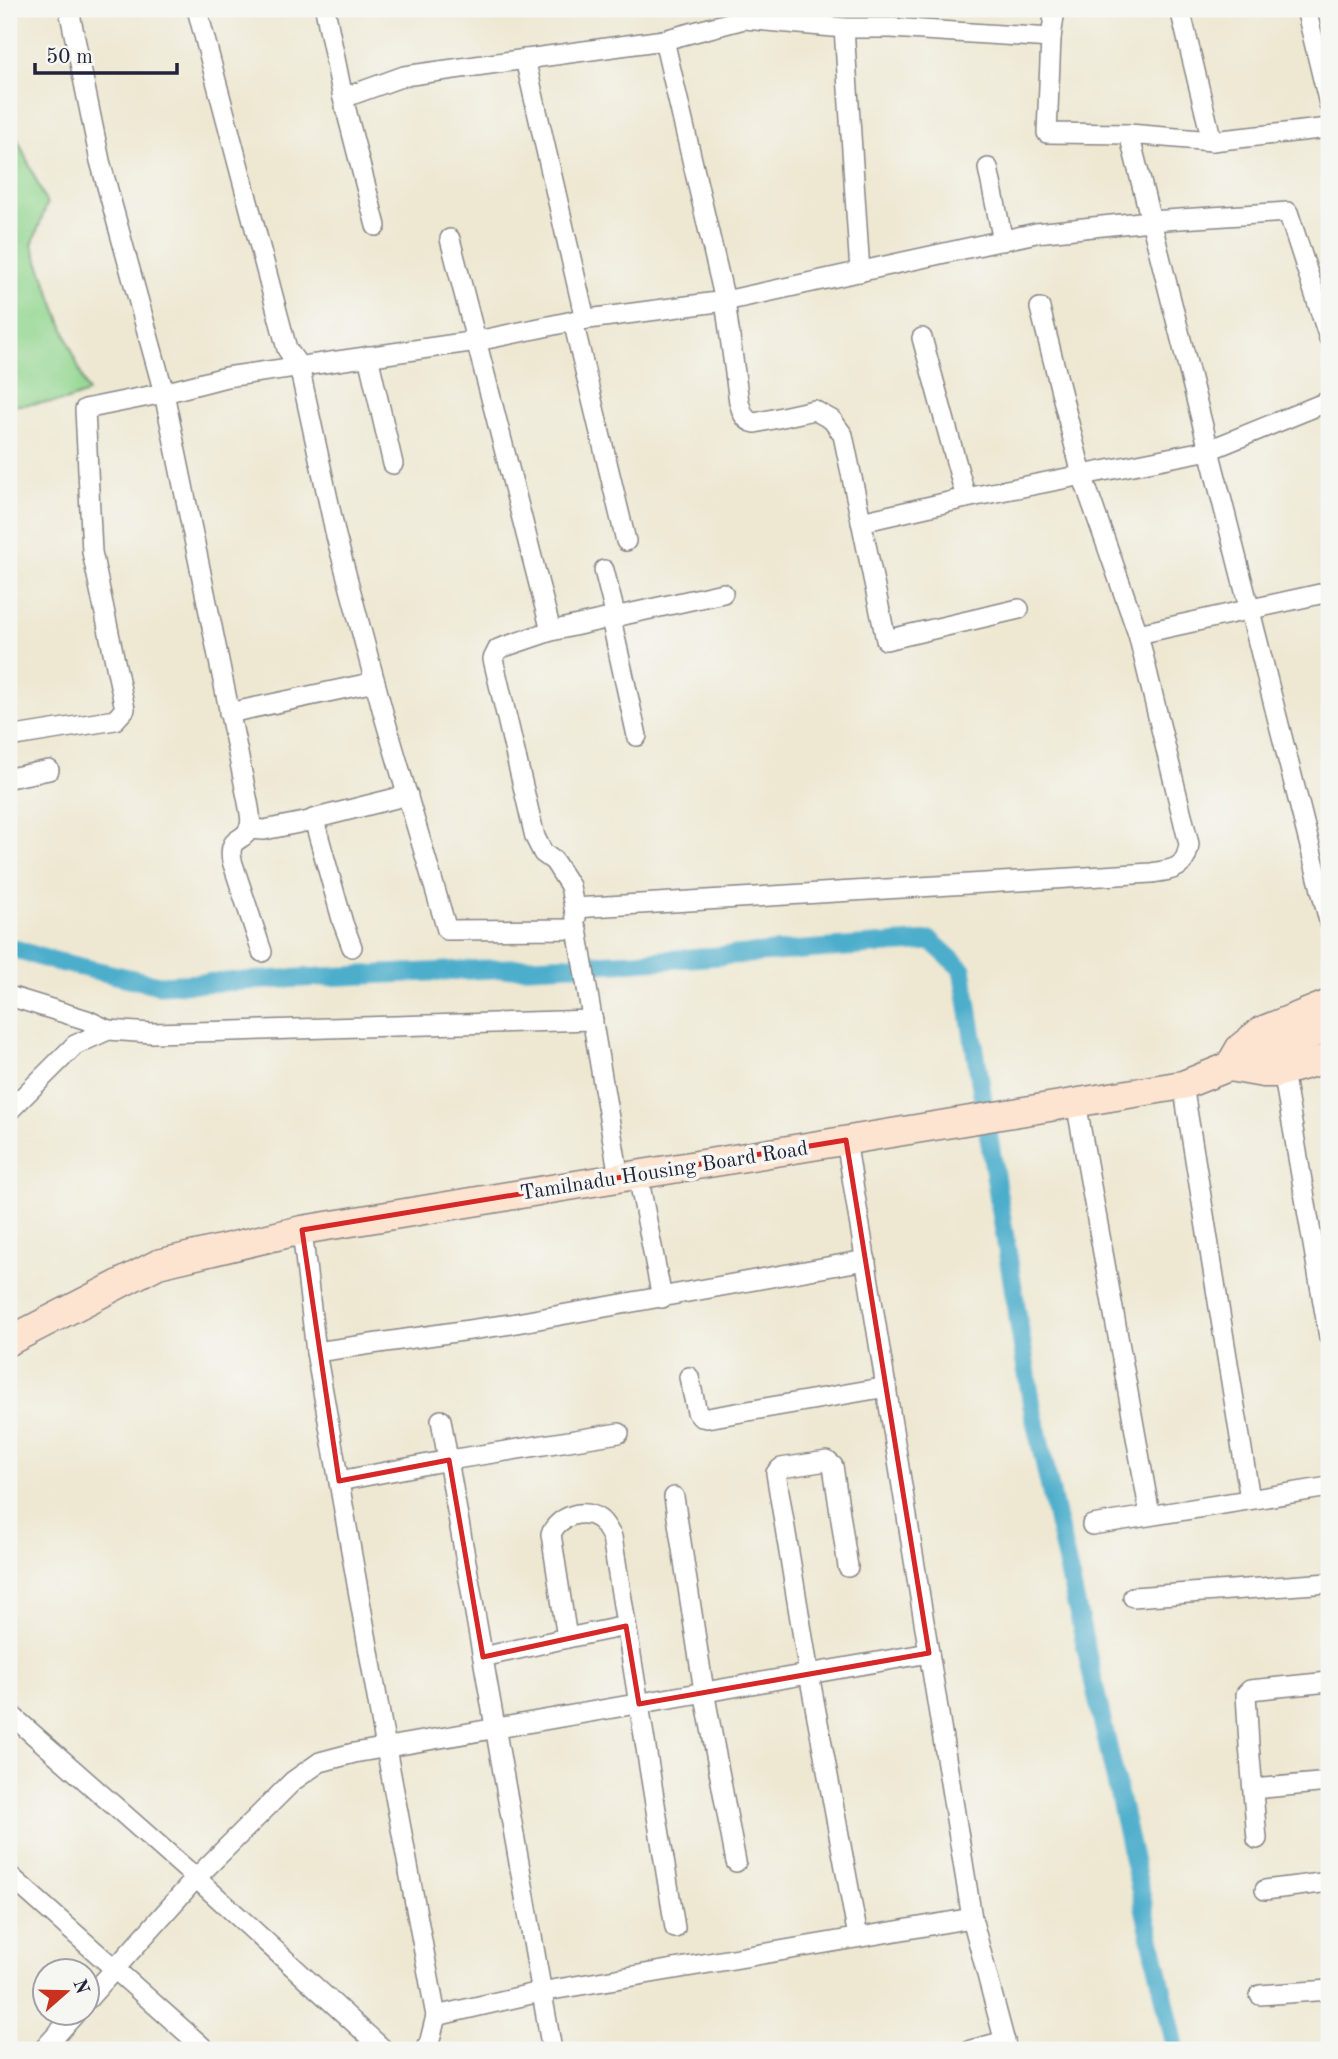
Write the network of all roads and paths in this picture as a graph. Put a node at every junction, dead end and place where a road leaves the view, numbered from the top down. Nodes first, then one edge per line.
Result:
1 (69, 9) edge
2 (197, 9) edge
3 (325, 9) edge
4 (1055, 9) edge
5 (1180, 9) edge
6 (1306, 9) edge
7 (844, 28) junction
8 (1051, 38) junction
9 (664, 40) junction
10 (525, 59) junction
11 (343, 98) junction
12 (1329, 104) edge
13 (1329, 128) edge
14 (1129, 134) junction
15 (1212, 141) junction
16 (988, 168) dead end
17 (1150, 221) junction
18 (376, 226) dead end
19 (450, 239) dead end
20 (1003, 241) junction
21 (860, 272) junction
22 (725, 301) junction
23 (1040, 308) dead end
24 (579, 320) junction
25 (922, 338) dead end
26 (1329, 338) edge
27 (477, 341) junction
28 (368, 356) junction
29 (299, 366) junction
30 (164, 393) junction
31 (1329, 401) edge
32 (1209, 450) junction
33 (393, 464) dead end
34 (1082, 475) junction
35 (966, 498) junction
36 (862, 522) junction
37 (626, 541) dead end
38 (604, 570) dead end
39 (1329, 592) edge
40 (723, 593) dead end
41 (1019, 609) dead end
42 (1250, 609) junction
43 (613, 619) junction
44 (551, 631) junction
45 (1138, 634) junction
46 (375, 681) junction
47 (229, 713) junction
48 (636, 736) dead end
49 (9, 737) edge
50 (48, 770) dead end
51 (9, 778) edge
52 (408, 796) junction
53 (314, 820) junction
54 (249, 829) junction
55 (574, 908) junction
56 (1329, 921) edge
57 (578, 937) junction
58 (352, 947) dead end
59 (262, 952) dead end
60 (9, 996) edge
61 (1329, 1004) edge
62 (593, 1020) junction
63 (1329, 1027) edge
64 (108, 1030) junction
65 (1329, 1058) edge
66 (1281, 1059) junction
67 (1229, 1067) junction
68 (1183, 1085) junction
69 (1076, 1102) junction
70 (9, 1111) edge
71 (846, 1140) junction
72 (628, 1176) junction
73 (302, 1230) junction
74 (866, 1260) junction
75 (662, 1298) junction
76 (1329, 1337) edge
77 (9, 1341) edge
78 (316, 1352) junction
79 (689, 1377) dead end
80 (887, 1387) junction
81 (441, 1420) dead end
82 (619, 1433) dead end
83 (449, 1460) junction
84 (339, 1481) junction
85 (1329, 1487) edge
86 (674, 1497) dead end
87 (1250, 1499) junction
88 (1150, 1515) junction
89 (1093, 1525) dead end
90 (848, 1567) dead end
91 (1329, 1583) edge
92 (1133, 1597) dead end
93 (626, 1626) junction
94 (567, 1638) junction
95 (929, 1653) junction
96 (483, 1657) junction
97 (809, 1674) junction
98 (1329, 1682) edge
99 (704, 1691) junction
100 (639, 1704) junction
101 (9, 1713) edge
102 (496, 1729) junction
103 (386, 1748) junction
104 (1329, 1782) edge
105 (1253, 1789) junction
106 (1257, 1839) dead end
107 (736, 1862) dead end
108 (9, 1875) edge
109 (196, 1878) junction
110 (1329, 1882) edge
111 (1265, 1889) dead end
112 (972, 1918) junction
113 (675, 1928) dead end
114 (858, 1937) junction
115 (113, 1969) junction
116 (102, 1982) edge
117 (1329, 1990) edge
118 (540, 1992) junction
119 (1260, 1995) dead end
120 (436, 2016) junction
121 (63, 2028) edge
122 (1006, 2046) edge
123 (43, 2050) edge
124 (206, 2050) edge
125 (384, 2050) edge
126 (426, 2050) edge
127 (552, 2050) edge
128 (971, 2050) edge

1 - 30 street
2 - 29 street
3 - 11 street
4 - 8 street
5 - 15 street
6 - 12 street
7 - 8 street
7 - 9 street
7 - 21 street
8 - 14 street
9 - 10 street
9 - 22 street
10 - 11 street
10 - 24 street
11 - 18 street
13 - 15 street
14 - 15 street
14 - 17 street
16 - 20 street
17 - 20 street
17 - 26 street
17 - 32 street
19 - 27 street
20 - 21 street
21 - 22 street
22 - 24 street
22 - 36 street
23 - 34 street
24 - 27 street
24 - 37 street
25 - 35 street
27 - 28 street
27 - 44 street
28 - 29 street
28 - 33 street
29 - 30 street
29 - 46 street
30 - 47 street
30 - 49 street
31 - 32 street
32 - 34 street
32 - 42 street
34 - 35 street
34 - 45 street
35 - 36 street
36 - 41 street
38 - 43 street
39 - 42 street
40 - 43 street
42 - 45 street
42 - 56 street
43 - 44 street
43 - 48 street
44 - 55 street
45 - 55 street
46 - 47 street
46 - 52 street
47 - 54 street
50 - 51 street
52 - 53 street
52 - 57 street
53 - 54 street
53 - 58 street
54 - 59 street
55 - 57 street
57 - 62 street
60 - 64 street
61 - 67 street
62 - 64 street
62 - 72 street
63 - 66 street
64 - 70 street
65 - 66 street
66 - 67 street
66 - 76 street
67 - 68 street, Tamilnadu Housing Board Road
68 - 69 street, Tamilnadu Housing Board Road
68 - 87 street
69 - 71 street, Tamilnadu Housing Board Road
69 - 88 street
71 - 72 street, Tamilnadu Housing Board Road
71 - 74 street
72 - 73 street, Tamilnadu Housing Board Road
72 - 75 street
73 - 77 street, Tamilnadu Housing Board Road
73 - 78 street
74 - 75 street
74 - 80 street
75 - 78 street
78 - 84 street
79 - 80 street
80 - 95 street
81 - 83 street
82 - 83 street
83 - 84 street
83 - 96 street
84 - 103 street
85 - 87 street
86 - 99 street
87 - 88 street
88 - 89 street
90 - 97 street
91 - 92 street
93 - 94 street
93 - 94 street
93 - 100 street
94 - 96 street
95 - 97 street
95 - 112 street
96 - 102 street
97 - 99 street
97 - 114 street
98 - 105 street
99 - 100 street
99 - 107 street
100 - 102 street
100 - 113 street
101 - 109 street
102 - 103 street
102 - 118 street
103 - 109 street
103 - 120 street
104 - 105 street
105 - 106 street
108 - 115 street
109 - 115 street
109 - 125 street
110 - 111 street
112 - 114 street
112 - 122 street
114 - 118 street
115 - 116 street
115 - 124 street
117 - 119 street
118 - 120 street
118 - 127 street
120 - 126 street
121 - 123 street
122 - 128 street

